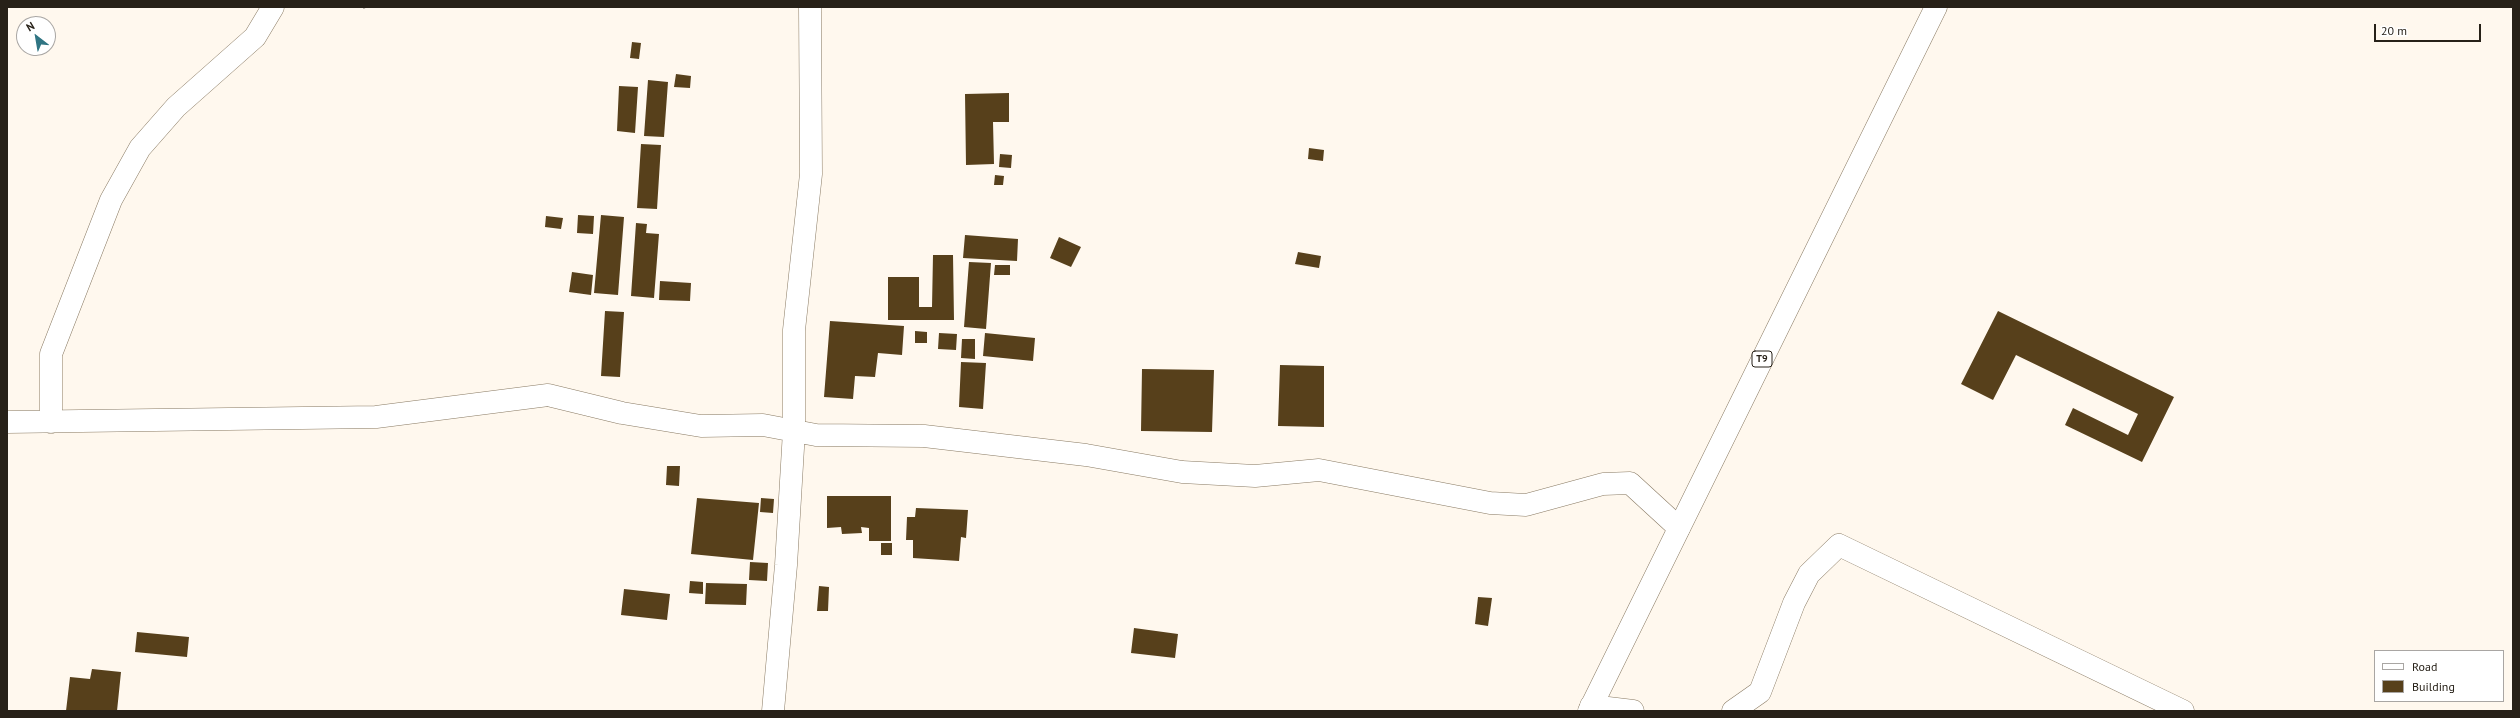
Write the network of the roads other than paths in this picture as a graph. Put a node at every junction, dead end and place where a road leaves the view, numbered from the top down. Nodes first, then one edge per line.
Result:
1 (273, 7) edge
2 (810, 7) edge
3 (1936, 7) edge
4 (7, 422) edge
5 (51, 422) junction
6 (794, 431) junction
7 (1679, 528) junction
8 (1590, 709) edge
9 (773, 711) edge
10 (1633, 711) edge
11 (1733, 711) edge
12 (2184, 711) edge

1 - 5 main road
2 - 6 main road
3 - 7 main road, T9
4 - 5 main road
5 - 6 main road
6 - 7 main road
6 - 9 main road
7 - 8 main road, T9
8 - 10 main road
11 - 12 main road

